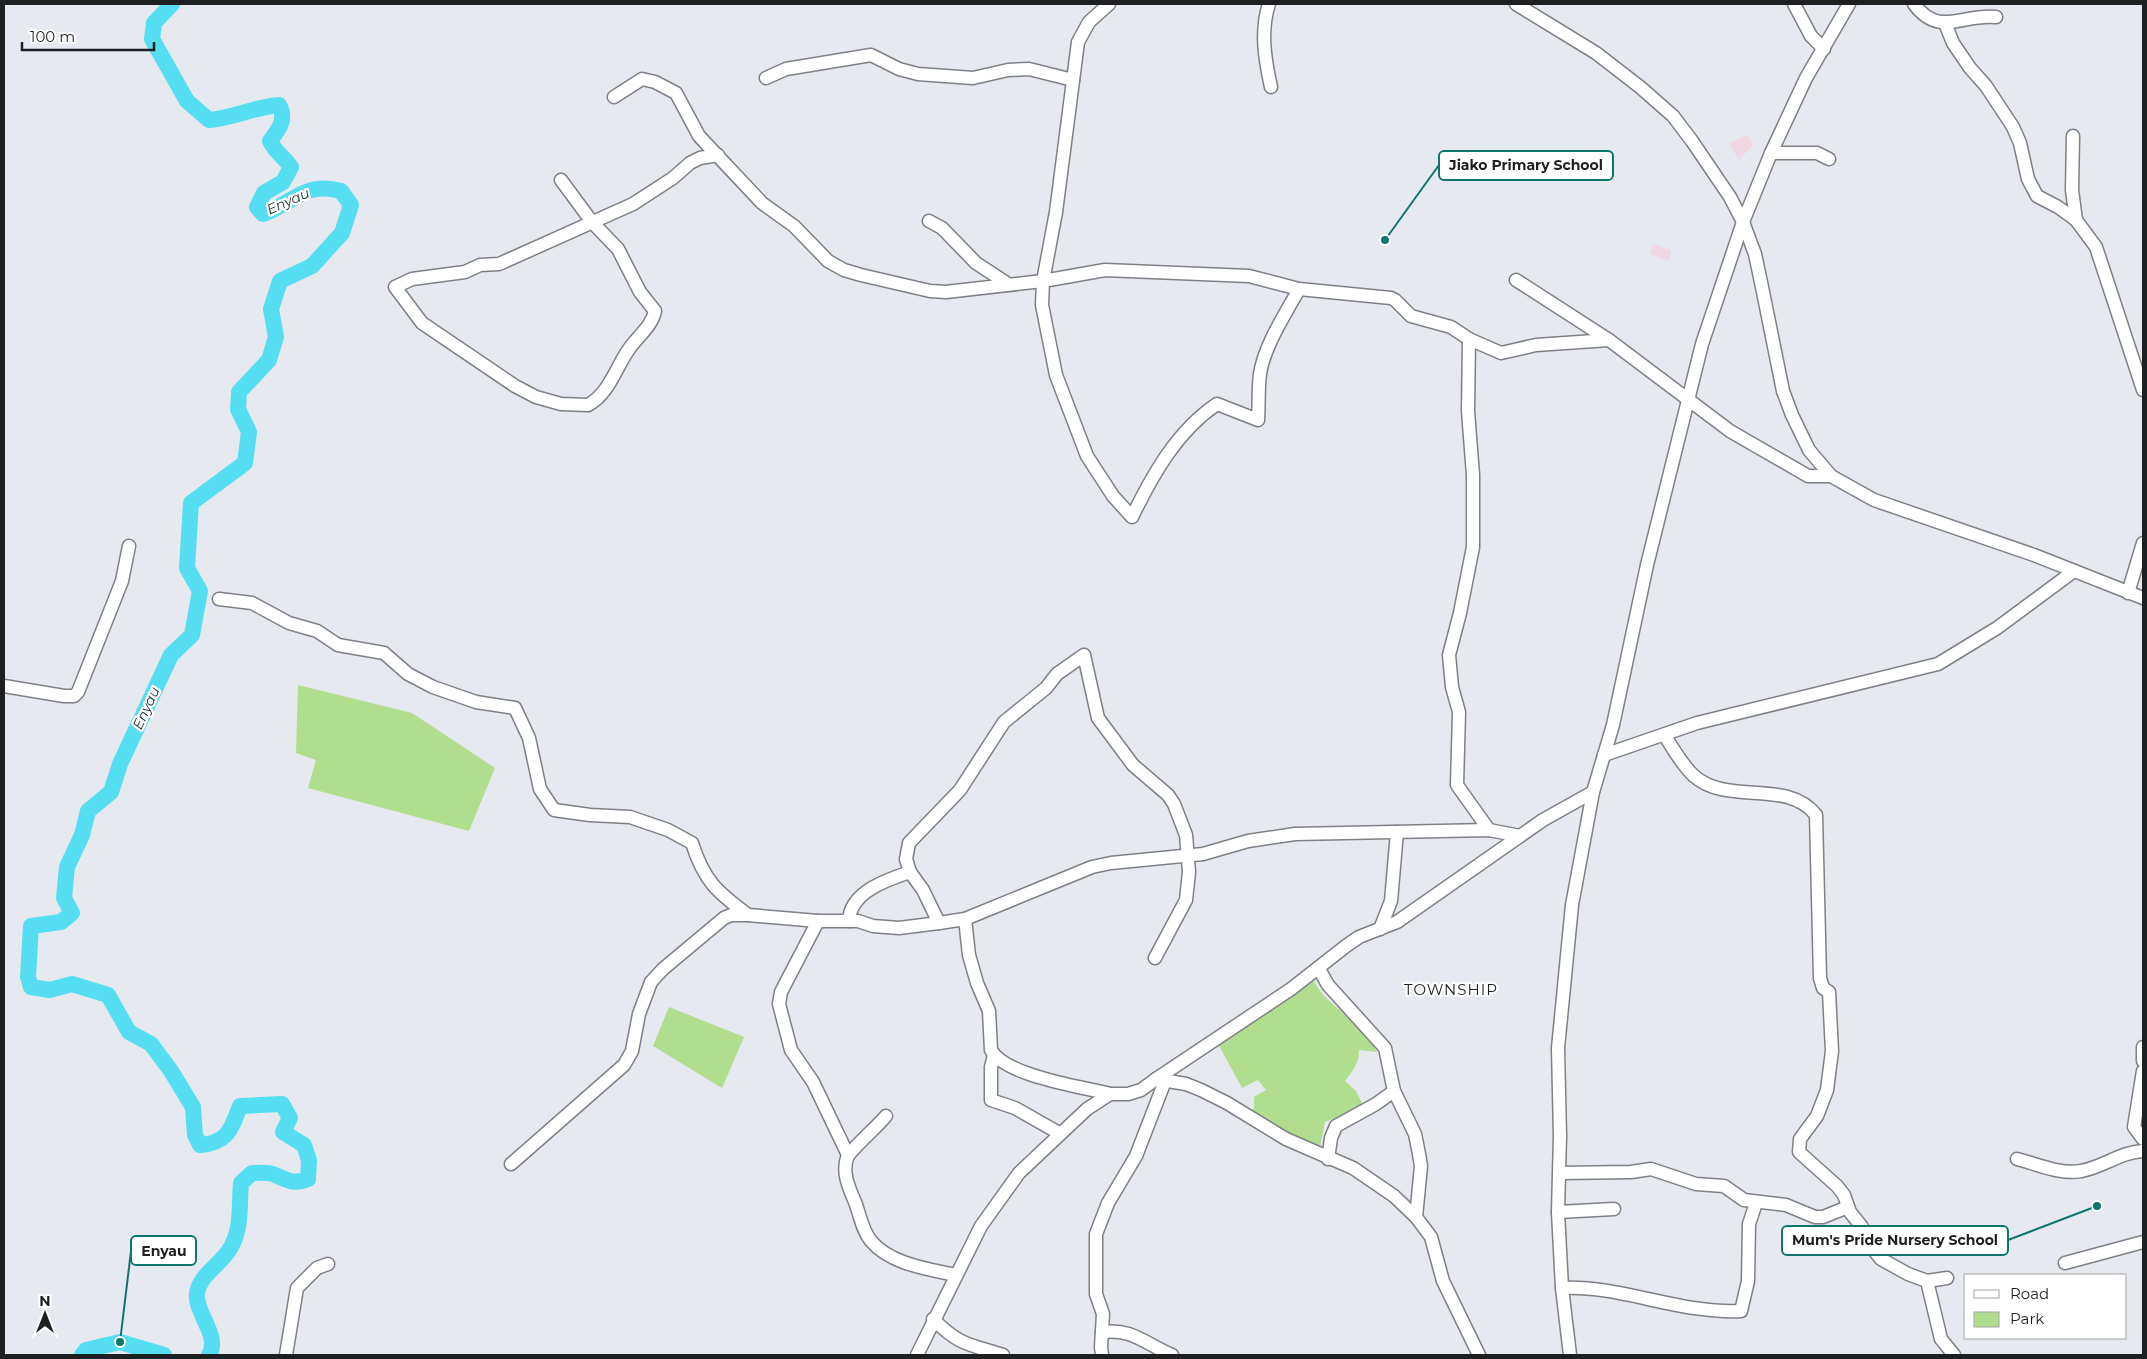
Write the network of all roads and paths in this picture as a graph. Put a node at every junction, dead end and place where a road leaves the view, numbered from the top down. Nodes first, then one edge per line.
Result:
1 (1109, 4) edge
2 (1270, 4) edge
3 (1516, 4) edge
4 (1794, 4) edge
5 (1849, 4) edge
6 (1914, 4) edge
7 (1996, 17) dead end
8 (1945, 23) junction
9 (1824, 49) junction
10 (766, 78) dead end
11 (1073, 80) junction
12 (1271, 87) dead end
13 (614, 97) dead end
14 (2073, 136) dead end
15 (1771, 153) junction
16 (718, 155) junction
17 (1829, 159) dead end
18 (562, 180) dead end
19 (2076, 220) junction
20 (592, 222) junction
21 (929, 222) dead end
22 (1743, 222) junction
23 (1516, 280) dead end
24 (1043, 281) junction
25 (1008, 284) junction
26 (1299, 289) junction
27 (1469, 339) junction
28 (1609, 340) junction
29 (2143, 390) edge
30 (1687, 400) junction
31 (1831, 476) junction
32 (2143, 543) edge
33 (129, 546) dead end
34 (2074, 571) junction
35 (2128, 593) junction
36 (2143, 598) edge
37 (219, 599) dead end
38 (4, 686) edge
39 (1665, 736) junction
40 (1604, 755) junction
41 (1593, 792) junction
42 (1490, 830) junction
43 (1397, 832) junction
44 (1520, 836) junction
45 (1189, 855) junction
46 (910, 872) junction
47 (748, 915) junction
48 (965, 919) junction
49 (818, 921) junction
50 (849, 922) junction
51 (939, 923) junction
52 (1380, 929) junction
53 (1155, 958) dead end
54 (1319, 969) junction
55 (2143, 1047) edge
56 (994, 1055) junction
57 (2143, 1061) edge
58 (2143, 1071) edge
59 (1160, 1080) junction
60 (1394, 1091) junction
61 (1110, 1094) junction
62 (886, 1116) dead end
63 (1059, 1133) junction
64 (2143, 1139) edge
65 (2143, 1151) edge
66 (848, 1155) junction
67 (1328, 1159) junction
68 (2017, 1159) dead end
69 (511, 1164) dead end
70 (1560, 1173) junction
71 (1756, 1203) junction
72 (1848, 1207) junction
73 (1614, 1209) dead end
74 (1558, 1212) junction
75 (1416, 1217) junction
76 (2143, 1242) edge
77 (2065, 1263) dead end
78 (328, 1264) dead end
79 (955, 1275) junction
80 (1947, 1278) dead end
81 (1927, 1281) junction
82 (1562, 1288) junction
83 (933, 1319) junction
84 (1102, 1332) junction
85 (286, 1355) edge
86 (917, 1355) edge
87 (1003, 1355) edge
88 (1102, 1355) edge
89 (1172, 1355) edge
90 (1478, 1355) edge
91 (1570, 1355) edge
92 (1954, 1355) edge

1 - 11 street
2 - 12 street
3 - 22 street
4 - 9 street
5 - 9 street
6 - 8 street
7 - 8 street
8 - 19 street
9 - 15 street
10 - 11 street
11 - 24 street
13 - 16 street
14 - 19 street
15 - 17 street
15 - 22 street
16 - 20 street
16 - 25 street
18 - 20 street
19 - 29 street
20 - 20 street
21 - 25 street
22 - 30 street
22 - 31 street
23 - 28 street
24 - 25 street
24 - 26 street
24 - 26 street
26 - 27 street
27 - 28 street
27 - 42 street
28 - 30 street
30 - 31 street
30 - 40 street
31 - 34 street
32 - 35 street
33 - 38 street
34 - 35 street
34 - 39 street
35 - 36 street
37 - 47 street
39 - 40 street
39 - 72 street
40 - 41 street
41 - 44 street
41 - 70 street
42 - 43 street
42 - 44 street
43 - 45 street
43 - 52 street
44 - 52 street
45 - 46 street
45 - 48 street
45 - 53 street
46 - 50 street
46 - 51 street
47 - 49 street
47 - 69 street
48 - 51 street
48 - 56 street
49 - 50 street
49 - 66 street
50 - 51 street
52 - 54 street
54 - 59 street
54 - 60 street
55 - 57 street
56 - 61 street
56 - 63 street
58 - 64 street
59 - 61 street
59 - 67 street
59 - 84 street
60 - 67 street
60 - 75 street
61 - 63 street
62 - 66 street
63 - 79 street
65 - 68 street
66 - 79 street
67 - 75 street
70 - 71 street
70 - 74 street
71 - 72 street
71 - 82 street
72 - 81 street
73 - 74 street
74 - 82 street
75 - 90 street
76 - 77 street
78 - 85 street
79 - 83 street
80 - 81 street
81 - 92 street
82 - 91 street
83 - 86 street
83 - 87 street
84 - 88 street
84 - 89 street

